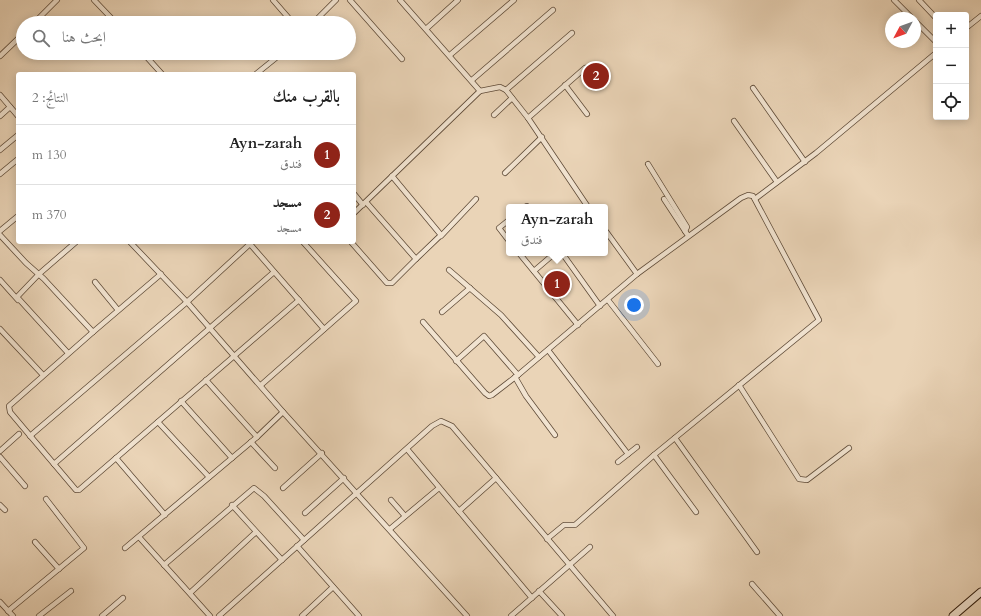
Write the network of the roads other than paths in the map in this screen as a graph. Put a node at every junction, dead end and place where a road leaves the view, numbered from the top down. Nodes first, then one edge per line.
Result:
1 (57, 0) edge
2 (94, 0) edge
3 (273, 0) edge
4 (336, 0) edge
5 (350, 0) edge
6 (400, 0) edge
7 (458, 0) edge
8 (514, 0) edge
9 (894, 0) edge
10 (919, 0) edge
11 (553, 10) dead end
12 (906, 12) edge
13 (933, 15) edge
14 (41, 16) edge
15 (109, 16) edge
16 (287, 16) edge
17 (320, 16) edge
18 (981, 16) edge
19 (969, 26) edge
20 (921, 27) edge
21 (426, 29) junction
22 (572, 33) dead end
23 (933, 39) edge
24 (16, 41) edge
25 (933, 55) edge
26 (0, 56) edge
27 (450, 56) junction
28 (402, 59) dead end
29 (149, 60) edge
30 (273, 60) edge
31 (585, 68) dead end
32 (160, 72) edge
33 (258, 72) edge
34 (472, 80) junction
35 (564, 85) junction
36 (753, 88) dead end
37 (506, 90) junction
38 (480, 91) junction
39 (0, 96) edge
40 (512, 98) junction
41 (10, 107) junction
42 (16, 114) edge
43 (587, 114) dead end
44 (494, 115) dead end
45 (0, 116) edge
46 (528, 118) junction
47 (734, 121) dead end
48 (16, 137) edge
49 (542, 137) junction
50 (0, 150) edge
51 (16, 161) edge
52 (805, 162) junction
53 (648, 164) dead end
54 (505, 172) dead end
55 (0, 174) edge
56 (392, 176) junction
57 (777, 182) junction
58 (356, 196) edge
59 (476, 199) dead end
60 (664, 199) dead end
61 (755, 199) junction
62 (364, 203) junction
63 (586, 204) edge
64 (356, 211) edge
65 (16, 218) edge
66 (506, 222) edge
67 (0, 231) edge
68 (685, 231) junction
69 (608, 234) edge
70 (0, 235) edge
71 (441, 236) junction
72 (506, 237) edge
73 (689, 237) junction
74 (74, 244) edge
75 (132, 244) edge
76 (250, 244) edge
77 (252, 244) edge
78 (305, 244) edge
79 (353, 244) edge
80 (522, 256) edge
81 (552, 256) edge
82 (564, 256) edge
83 (416, 259) junction
84 (449, 270) dead end
85 (534, 271) junction
86 (274, 272) junction
87 (39, 274) junction
88 (161, 274) junction
89 (637, 274) junction
90 (0, 280) edge
91 (95, 282) dead end
92 (470, 288) junction
93 (18, 300) junction
94 (299, 300) junction
95 (608, 300) junction
96 (187, 302) junction
97 (600, 306) junction
98 (118, 310) junction
99 (442, 312) dead end
100 (423, 322) dead end
101 (578, 325) junction
102 (0, 329) edge
103 (210, 329) junction
104 (324, 329) junction
105 (93, 332) junction
106 (548, 350) junction
107 (68, 353) junction
108 (235, 357) junction
109 (539, 357) junction
110 (456, 361) junction
111 (658, 364) dead end
112 (44, 375) junction
113 (517, 376) junction
114 (206, 380) junction
115 (261, 385) junction
116 (739, 385) junction
117 (181, 401) junction
118 (283, 412) junction
119 (158, 422) junction
120 (19, 434) dead end
121 (555, 435) dead end
122 (30, 436) junction
123 (257, 437) junction
124 (675, 438) junction
125 (251, 442) junction
126 (637, 447) dead end
127 (849, 448) dead end
128 (407, 450) junction
129 (0, 451) edge
130 (322, 453) junction
131 (628, 454) junction
132 (654, 455) junction
133 (0, 457) edge
134 (116, 458) junction
135 (232, 458) junction
136 (618, 462) dead end
137 (54, 464) junction
138 (275, 468) dead end
139 (209, 477) junction
140 (344, 478) junction
141 (496, 478) junction
142 (25, 486) dead end
143 (283, 488) dead end
144 (439, 488) junction
145 (358, 492) junction
146 (46, 499) dead end
147 (391, 500) dead end
148 (0, 505) edge
149 (232, 505) junction
150 (5, 510) dead end
151 (459, 511) junction
152 (696, 512) dead end
153 (305, 513) dead end
154 (165, 515) junction
155 (405, 516) junction
156 (390, 529) junction
157 (256, 532) junction
158 (139, 537) junction
159 (547, 539) junction
160 (304, 540) junction
161 (35, 542) dead end
162 (297, 546) junction
163 (590, 547) dead end
164 (125, 548) dead end
165 (757, 552) dead end
166 (282, 560) junction
167 (164, 565) junction
168 (569, 566) junction
169 (59, 569) junction
170 (752, 584) dead end
171 (333, 588) junction
172 (71, 591) dead end
173 (539, 592) junction
174 (981, 592) edge
175 (190, 593) junction
176 (123, 598) dead end
177 (532, 598) junction
178 (0, 602) edge
179 (8, 611) junction
180 (13, 616) edge
181 (39, 616) edge
182 (102, 616) edge
183 (210, 616) edge
184 (219, 616) edge
185 (302, 616) edge
186 (359, 616) edge
187 (467, 616) edge
188 (513, 616) edge
189 (562, 616) edge
190 (613, 616) edge
191 (780, 616) edge
192 (953, 616) edge

1 - 14 street
2 - 15 street
3 - 16 street
4 - 17 street
5 - 28 street
6 - 21 street
7 - 21 street
8 - 27 street
9 - 12 street
10 - 13 street
11 - 34 street
18 - 19 street
20 - 23 street
21 - 27 street
22 - 37 street
24 - 26 street
25 - 52 street
27 - 34 street
29 - 32 street
30 - 33 street
31 - 35 street
34 - 38 street
35 - 43 street
35 - 46 street
36 - 52 street
37 - 38 street
37 - 40 street
38 - 56 street
39 - 41 street
40 - 44 street
40 - 46 street
41 - 42 street
41 - 45 street
46 - 49 street
47 - 57 street
48 - 50 street
49 - 54 street
49 - 63 street
51 - 55 street
52 - 57 street
53 - 68 street
56 - 62 street
56 - 71 street
57 - 61 street
58 - 62 street
59 - 71 street
60 - 68 street
61 - 73 street
61 - 116 street
62 - 64 street
62 - 83 street
65 - 67 street
66 - 72 street
68 - 73 street
69 - 89 street
70 - 87 street
71 - 83 street
73 - 89 street
74 - 87 street
75 - 88 street
76 - 96 street
77 - 86 street
78 - 104 street
79 - 83 street
80 - 85 street
81 - 85 street
82 - 97 street
84 - 92 street
85 - 101 street
86 - 94 street
86 - 103 street
87 - 93 street
87 - 105 street
88 - 96 street
88 - 98 street
89 - 95 street
90 - 93 street
91 - 98 street
92 - 99 street
92 - 109 street
93 - 107 street
94 - 104 street
94 - 108 street
95 - 97 street
95 - 111 street
96 - 103 street
96 - 122 street
97 - 101 street
98 - 105 street
100 - 110 street
101 - 106 street
102 - 112 street
103 - 108 street
103 - 137 street
104 - 115 street
105 - 107 street
106 - 109 street
106 - 131 street
107 - 112 street
108 - 114 street
108 - 115 street
109 - 113 street
110 - 113 street
110 - 113 street
112 - 122 street
113 - 121 street
114 - 117 street
114 - 123 street
115 - 118 street
116 - 124 street
116 - 127 street
117 - 119 street
117 - 135 street
118 - 123 street
118 - 130 street
119 - 134 street
119 - 139 street
120 - 129 street
122 - 137 street
123 - 125 street
124 - 132 street
124 - 165 street
125 - 135 street
125 - 138 street
126 - 131 street
128 - 141 street
128 - 144 street
128 - 145 street
130 - 140 street
130 - 143 street
131 - 136 street
132 - 152 street
132 - 159 street
133 - 142 street
134 - 137 street
134 - 154 street
135 - 139 street
139 - 154 street
140 - 145 street
140 - 153 street
141 - 151 street
141 - 159 street
144 - 151 street
144 - 155 street
145 - 156 street
145 - 160 street
146 - 169 street
147 - 155 street
148 - 150 street
149 - 157 street
149 - 160 street
149 - 167 street
151 - 177 street
154 - 158 street
155 - 156 street
156 - 187 street
157 - 166 street
157 - 175 street
158 - 164 street
158 - 167 street
159 - 168 street
160 - 162 street
161 - 169 street
162 - 166 street
162 - 171 street
163 - 168 street
166 - 184 street
167 - 175 street
168 - 173 street
168 - 190 street
169 - 179 street
170 - 191 street
171 - 185 street
171 - 186 street
172 - 181 street
173 - 177 street
173 - 189 street
174 - 192 main road
175 - 183 street
176 - 182 street
177 - 188 street
178 - 179 street
179 - 180 street

